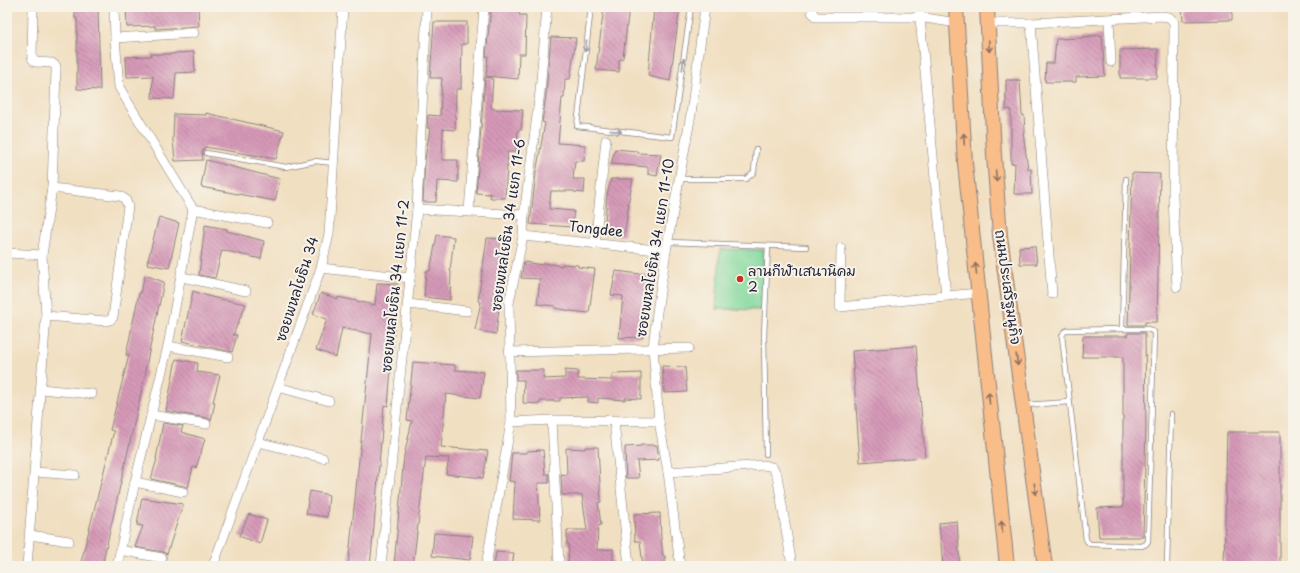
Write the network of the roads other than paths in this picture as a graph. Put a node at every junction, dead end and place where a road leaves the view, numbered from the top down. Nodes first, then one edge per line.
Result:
1 (33, 7) edge
2 (114, 7) edge
3 (343, 7) edge
4 (427, 7) edge
5 (484, 7) edge
6 (547, 7) edge
7 (591, 7) edge
8 (691, 7) edge
9 (705, 7) edge
10 (812, 7) edge
11 (919, 7) edge
12 (956, 7) edge
13 (987, 7) edge
14 (919, 17) junction
15 (1109, 19) junction
16 (957, 23) junction
17 (987, 23) junction
18 (1031, 23) junction
19 (194, 33) dead end
20 (115, 38) junction
21 (1111, 62) dead end
22 (606, 140) dead end
23 (756, 149) dead end
24 (206, 153) dead end
25 (334, 163) junction
26 (680, 179) junction
27 (1126, 179) dead end
28 (52, 188) junction
29 (417, 208) junction
30 (193, 209) junction
31 (469, 211) junction
32 (524, 215) junction
33 (267, 223) dead end
34 (523, 236) junction
35 (669, 242) junction
36 (596, 244) junction
37 (768, 246) junction
38 (806, 247) dead end
39 (841, 248) dead end
40 (666, 251) junction
41 (7, 253) edge
42 (42, 255) junction
43 (321, 268) junction
44 (182, 277) junction
45 (410, 278) junction
46 (1177, 287) dead end
47 (246, 291) dead end
48 (979, 293) junction
49 (1052, 294) dead end
50 (946, 296) junction
51 (408, 304) junction
52 (467, 311) dead end
53 (46, 316) junction
54 (1122, 329) junction
55 (168, 346) junction
56 (653, 348) junction
57 (689, 348) dead end
58 (509, 352) junction
59 (228, 357) dead end
60 (278, 387) junction
61 (41, 390) junction
62 (92, 394) dead end
63 (329, 401) dead end
64 (1070, 402) junction
65 (1024, 406) junction
66 (1172, 414) dead end
67 (151, 415) junction
68 (552, 420) junction
69 (614, 421) junction
70 (659, 421) junction
71 (512, 422) junction
72 (206, 424) dead end
73 (258, 442) junction
74 (766, 454) dead end
75 (323, 458) dead end
76 (35, 472) junction
77 (668, 472) junction
78 (75, 475) dead end
79 (135, 482) junction
80 (183, 492) dead end
81 (30, 535) junction
82 (69, 541) dead end
83 (120, 550) junction
84 (162, 558) dead end
85 (27, 566) edge
86 (117, 566) edge
87 (213, 566) edge
88 (381, 566) edge
89 (486, 566) edge
90 (559, 566) edge
91 (629, 566) edge
92 (680, 566) edge
93 (792, 566) edge
94 (1007, 566) edge
95 (1045, 566) edge
96 (1167, 566) edge

1 - 28 street
2 - 20 street
3 - 25 street, ซอยพหลโยธิน 34
4 - 29 street, ซอยพหลโยธิน 34 แยก 11-2
5 - 31 street
6 - 32 street, ซอยพหลโยธิน 34 แยก 11-6
7 -> 8 lane
9 - 26 street, ซอยพหลโยธิน 34 แยก 11-10
10 - 14 street
11 - 14 street
12 - 16 main road, ถนนประเสริฐมนูกิจ
13 - 17 main road, ถนนประเสริฐมนูกิจ
14 - 16 street
14 - 50 street
15 - 18 street
15 - 21 street
15 - 46 street
48 -> 16 main road, ถนนประเสริฐมนูกิจ
17 - 18 street
17 -> 65 main road, ถนนประเสริฐมนูกิจ
18 - 49 street
19 - 20 street
20 - 30 street
22 - 36 street
23 - 26 lane
24 - 25 lane
25 - 43 street, ซอยพหลโยธิน 34
26 - 35 street, ซอยพหลโยธิน 34 แยก 11-10
27 - 54 lane
28 - 42 street
28 - 53 street
29 - 31 street
29 - 45 street, ซอยพหลโยธิน 34 แยก 11-2
30 - 33 street
30 - 44 street
31 - 32 street
32 - 34 street, ซอยพหลโยธิน 34 แยก 11-6
34 - 36 street, Tongdee
34 - 58 street, ซอยพหลโยธิน 34 แยก 11-6
35 - 37 lane
35 - 40 street, ซอยพหลโยธิน 34 แยก 11-10
36 - 40 street, Tongdee
37 - 38 lane
37 - 74 lane
39 - 50 street
40 - 56 street, ซอยพหลโยธิน 34 แยก 11-10
41 - 42 street
42 - 53 street
43 - 45 street
43 - 60 street, ซอยพหลโยธิน 34
44 - 47 street
44 - 55 street
45 - 51 street, ซอยพหลโยธิน 34 แยก 11-2
48 - 50 street
94 -> 48 main road, ถนนประเสริฐมนูกิจ
51 - 52 street
51 - 88 street, ซอยพหลโยธิน 34 แยก 11-2
53 - 61 street
54 - 64 lane
54 - 64 lane
55 - 59 street
55 - 67 street
56 - 57 street
56 - 58 street
56 - 70 street, ซอยพหลโยธิน 34 แยก 11-10
58 - 71 street, ซอยพหลโยธิน 34 แยก 11-6
60 - 63 street
60 - 73 street, ซอยพหลโยธิน 34
61 - 62 street
61 - 76 street
64 - 65 lane
65 -> 95 main road, ถนนประเสริฐมนูกิจ
66 - 96 lane
67 - 72 street
67 - 79 street
68 - 69 street
68 - 71 street
68 - 90 street
69 - 70 street
69 - 91 street
70 - 77 street, ซอยพหลโยธิน 34 แยก 11-10
71 - 89 street, ซอยพหลโยธิน 34 แยก 11-6
73 - 75 street
73 - 87 street, ซอยพหลโยธิน 34
76 - 78 street
76 - 81 street
77 - 92 street, ซอยพหลโยธิน 34 แยก 11-10
77 - 93 street
79 - 80 street
79 - 83 street
81 - 82 street
81 - 85 street
83 - 84 street
83 - 86 street

